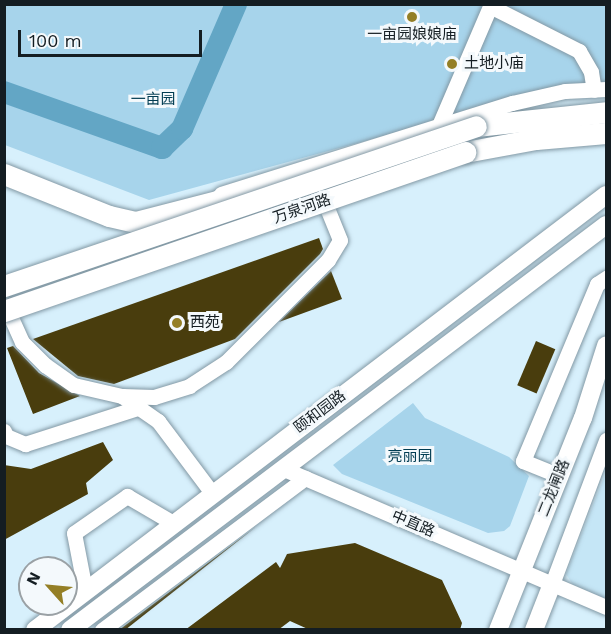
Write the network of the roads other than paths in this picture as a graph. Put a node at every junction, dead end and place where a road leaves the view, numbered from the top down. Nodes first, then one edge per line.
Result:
1 (491, 5) edge
2 (600, 89) edge
3 (606, 112) edge
4 (440, 123) junction
5 (606, 133) edge
6 (310, 165) junction
7 (4, 174) edge
8 (222, 194) dead end
9 (606, 195) edge
10 (240, 205) junction
11 (606, 225) edge
12 (606, 278) edge
13 (4, 286) edge
14 (4, 302) edge
15 (4, 311) edge
16 (606, 346) edge
17 (122, 396) junction
18 (140, 407) junction
19 (4, 431) edge
20 (606, 440) edge
21 (284, 469) junction
22 (560, 476) junction
23 (305, 478) junction
24 (212, 493) junction
25 (173, 523) junction
26 (522, 570) junction
27 (552, 584) junction
28 (85, 590) junction
29 (606, 607) edge
30 (35, 630) edge
31 (70, 630) edge
32 (102, 630) edge
33 (498, 630) edge
34 (534, 630) edge

1 - 2 street
1 - 4 street
2 - 4 street
3 - 10 highway, 万泉河路, bridge
4 - 6 street
5 - 15 highway, 万泉河路, bridge
6 - 8 street
6 - 17 street
7 - 10 highway
9 - 24 main road, 颐和园路
10 - 13 highway, 万泉河路, bridge
11 - 21 main road, 颐和园路
12 - 22 street
14 - 17 street
16 - 22 main road, 二龙闸路
17 - 18 street
18 - 19 street
18 - 24 street
20 - 27 street, 二龙闸路
21 - 23 street, 中直路
21 - 31 main road, 颐和园路
22 - 26 main road, 二龙闸路
23 - 26 street, 中直路
23 - 32 street
24 - 25 main road, 颐和园路
25 - 28 main road, 颐和园路
25 - 28 street
26 - 27 street, 中直路
26 - 33 main road, 二龙闸路
27 - 29 street
27 - 34 main road, 二龙闸路
28 - 30 main road, 颐和园路

